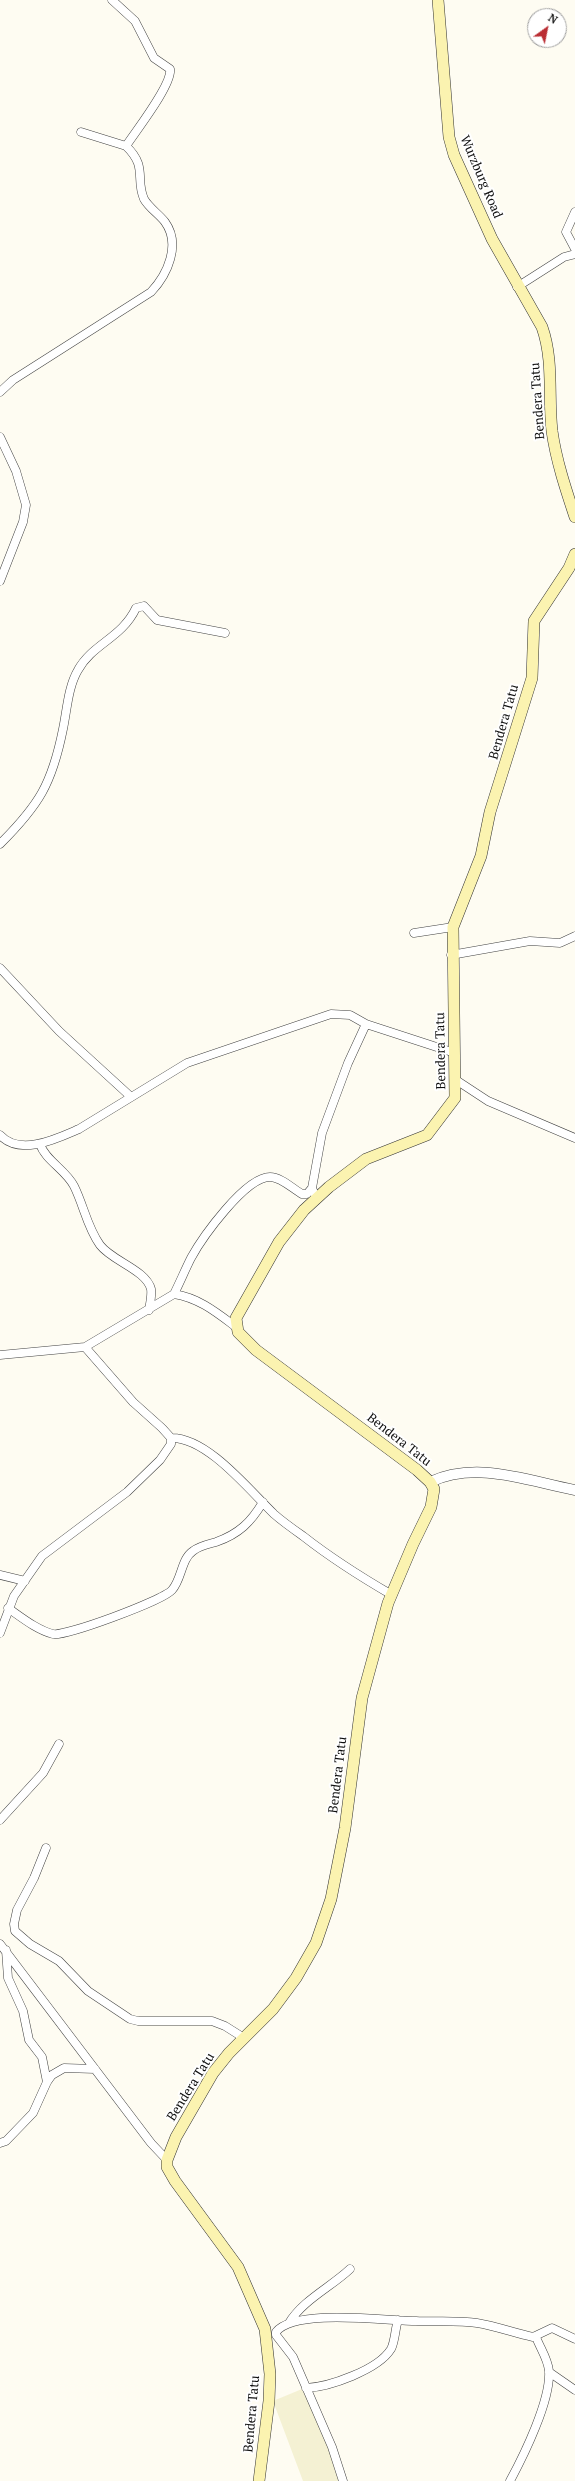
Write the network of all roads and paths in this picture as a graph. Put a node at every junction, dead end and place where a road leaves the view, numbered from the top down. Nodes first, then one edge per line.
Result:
1 (112, 0) edge
2 (438, 0) edge
3 (81, 132) dead end
4 (126, 146) junction
5 (575, 212) edge
6 (575, 249) edge
7 (575, 254) edge
8 (517, 287) junction
9 (0, 392) edge
10 (0, 437) edge
11 (575, 517) edge
12 (575, 554) edge
13 (0, 581) edge
14 (225, 633) dead end
15 (0, 844) edge
16 (452, 927) junction
17 (414, 933) dead end
18 (575, 936) edge
19 (451, 955) junction
20 (0, 968) edge
21 (366, 1024) junction
22 (455, 1053) junction
23 (456, 1080) junction
24 (130, 1096) junction
25 (0, 1135) edge
26 (575, 1138) edge
27 (40, 1144) junction
28 (314, 1193) junction
29 (174, 1294) junction
30 (149, 1310) junction
31 (236, 1327) junction
32 (85, 1347) junction
33 (0, 1355) edge
34 (171, 1438) junction
35 (430, 1482) junction
36 (575, 1490) edge
37 (263, 1502) junction
38 (0, 1575) edge
39 (25, 1581) junction
40 (392, 1595) junction
41 (8, 1608) junction
42 (0, 1634) edge
43 (59, 1744) dead end
44 (0, 1820) edge
45 (46, 1848) dead end
46 (3, 1947) edge
47 (244, 2038) junction
48 (95, 2069) junction
49 (47, 2082) junction
50 (0, 2143) edge
51 (167, 2160) junction
52 (350, 2269) dead end
53 (398, 2320) junction
54 (289, 2323) junction
55 (536, 2336) junction
56 (575, 2339) edge
57 (549, 2372) junction
58 (306, 2388) junction
59 (575, 2390) edge
60 (259, 2481) edge
61 (343, 2481) edge
62 (510, 2481) edge

1 - 4 street
2 - 8 main road, Wurzburg Road
3 - 4 street
4 - 9 street
5 - 6 street
7 - 8 street
8 - 11 main road, Bendera Tatu
10 - 13 street
12 - 16 main road, Bendera Tatu
14 - 15 street
16 - 17 street
16 - 19 main road, Bendera Tatu
18 - 19 street
19 - 22 main road, Bendera Tatu
20 - 24 street
21 - 22 street
21 - 24 street
21 - 28 street
22 - 23 main road, Bendera Tatu
23 - 26 street
23 - 28 main road, Bendera Tatu
24 - 27 street
25 - 27 street
27 - 30 street
28 - 29 street
28 - 31 main road, Bendera Tatu
29 - 30 street
29 - 31 street
30 - 32 street
31 - 35 main road, Bendera Tatu
32 - 33 street
32 - 34 street
34 - 37 street
34 - 39 street
35 - 36 street
35 - 40 main road, Bendera Tatu
37 - 40 street
37 - 41 street
38 - 39 street
39 - 41 street
40 - 47 main road, Bendera Tatu
41 - 42 street
43 - 44 street
45 - 47 street
46 - 48 street
46 - 49 street
47 - 51 main road, Bendera Tatu
48 - 49 street
48 - 51 street
49 - 50 street
51 - 60 main road, Bendera Tatu
52 - 54 street
53 - 54 street
53 - 55 street
53 - 58 street
54 - 58 street
55 - 56 street
55 - 57 street
57 - 59 street
57 - 62 street
58 - 61 street

